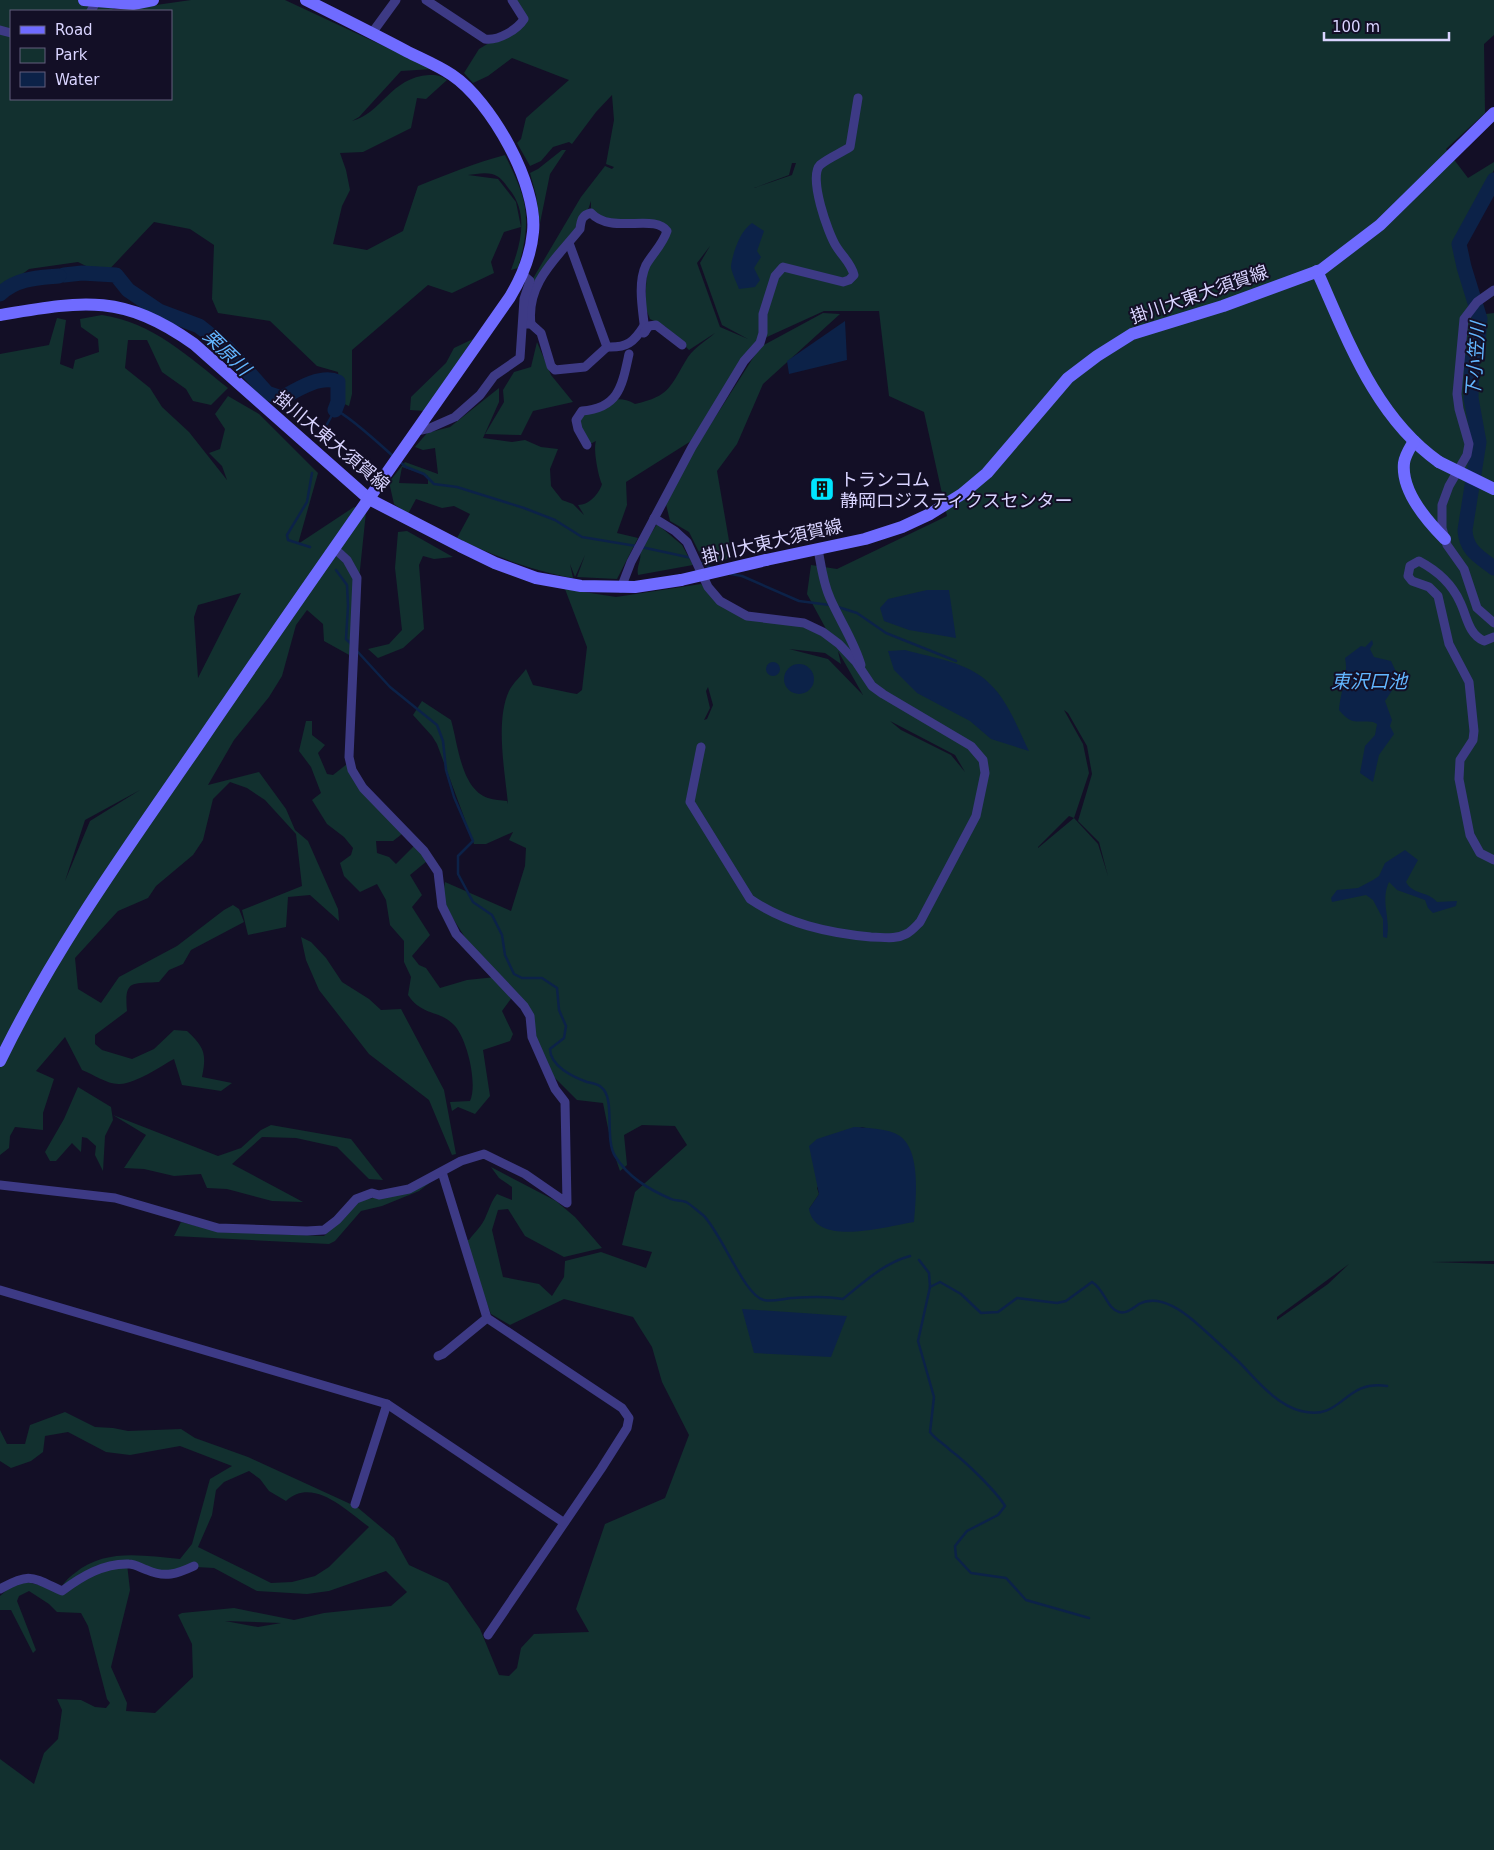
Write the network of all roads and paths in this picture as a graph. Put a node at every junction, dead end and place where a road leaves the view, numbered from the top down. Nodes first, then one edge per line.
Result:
1 (153, 0) edge
2 (306, 0) edge
3 (396, 0) edge
4 (426, 0) edge
5 (512, 0) edge
6 (90, 5) edge
7 (372, 33) junction
8 (858, 98) dead end
9 (1494, 113) edge
10 (569, 243) junction
11 (1317, 271) junction
12 (523, 275) junction
13 (1494, 290) edge
14 (0, 315) edge
15 (527, 324) junction
16 (645, 329) junction
17 (682, 345) dead end
18 (607, 346) junction
19 (629, 354) junction
20 (620, 373) dead end
21 (416, 431) junction
22 (1414, 442) junction
23 (588, 445) dead end
24 (1494, 490) edge
25 (369, 499) junction
26 (654, 518) junction
27 (1445, 538) junction
28 (334, 548) junction
29 (818, 549) junction
30 (621, 588) junction
31 (1494, 623) edge
32 (1494, 637) edge
33 (863, 672) junction
34 (701, 746) dead end
35 (1494, 860) edge
36 (0, 1061) edge
37 (442, 1172) junction
38 (0, 1185) edge
39 (0, 1290) edge
40 (487, 1318) junction
41 (438, 1356) dead end
42 (387, 1404) junction
43 (355, 1504) dead end
44 (563, 1522) junction
45 (194, 1566) dead end
46 (0, 1588) edge
47 (488, 1636) dead end

1 - 6 street
2 - 7 street
3 - 7 street
4 - 5 street
7 - 12 street
8 - 26 street
9 - 11 street, 掛川大東大須賀線
10 - 15 street
10 - 16 street
10 - 18 street
11 - 22 street
11 - 29 street, 掛川大東大須賀線
12 - 15 street
12 - 21 street
13 - 27 street
14 - 25 street, 掛川大東大須賀線
15 - 18 street
15 - 21 street
16 - 17 street
16 - 18 street
16 - 19 street
19 - 20 street
19 - 23 street
21 - 25 street
22 - 24 street, bridge
22 - 27 street
25 - 28 street
25 - 30 street, 掛川大東大須賀線
26 - 30 street
26 - 33 street
27 - 31 street
28 - 36 street
28 - 37 street
29 - 30 street, 掛川大東大須賀線, bridge
29 - 33 street
32 - 35 street
33 - 34 street
37 - 38 street
37 - 40 street
39 - 42 street
40 - 41 street
40 - 44 street
42 - 43 street
42 - 44 street
44 - 47 street
45 - 46 street

